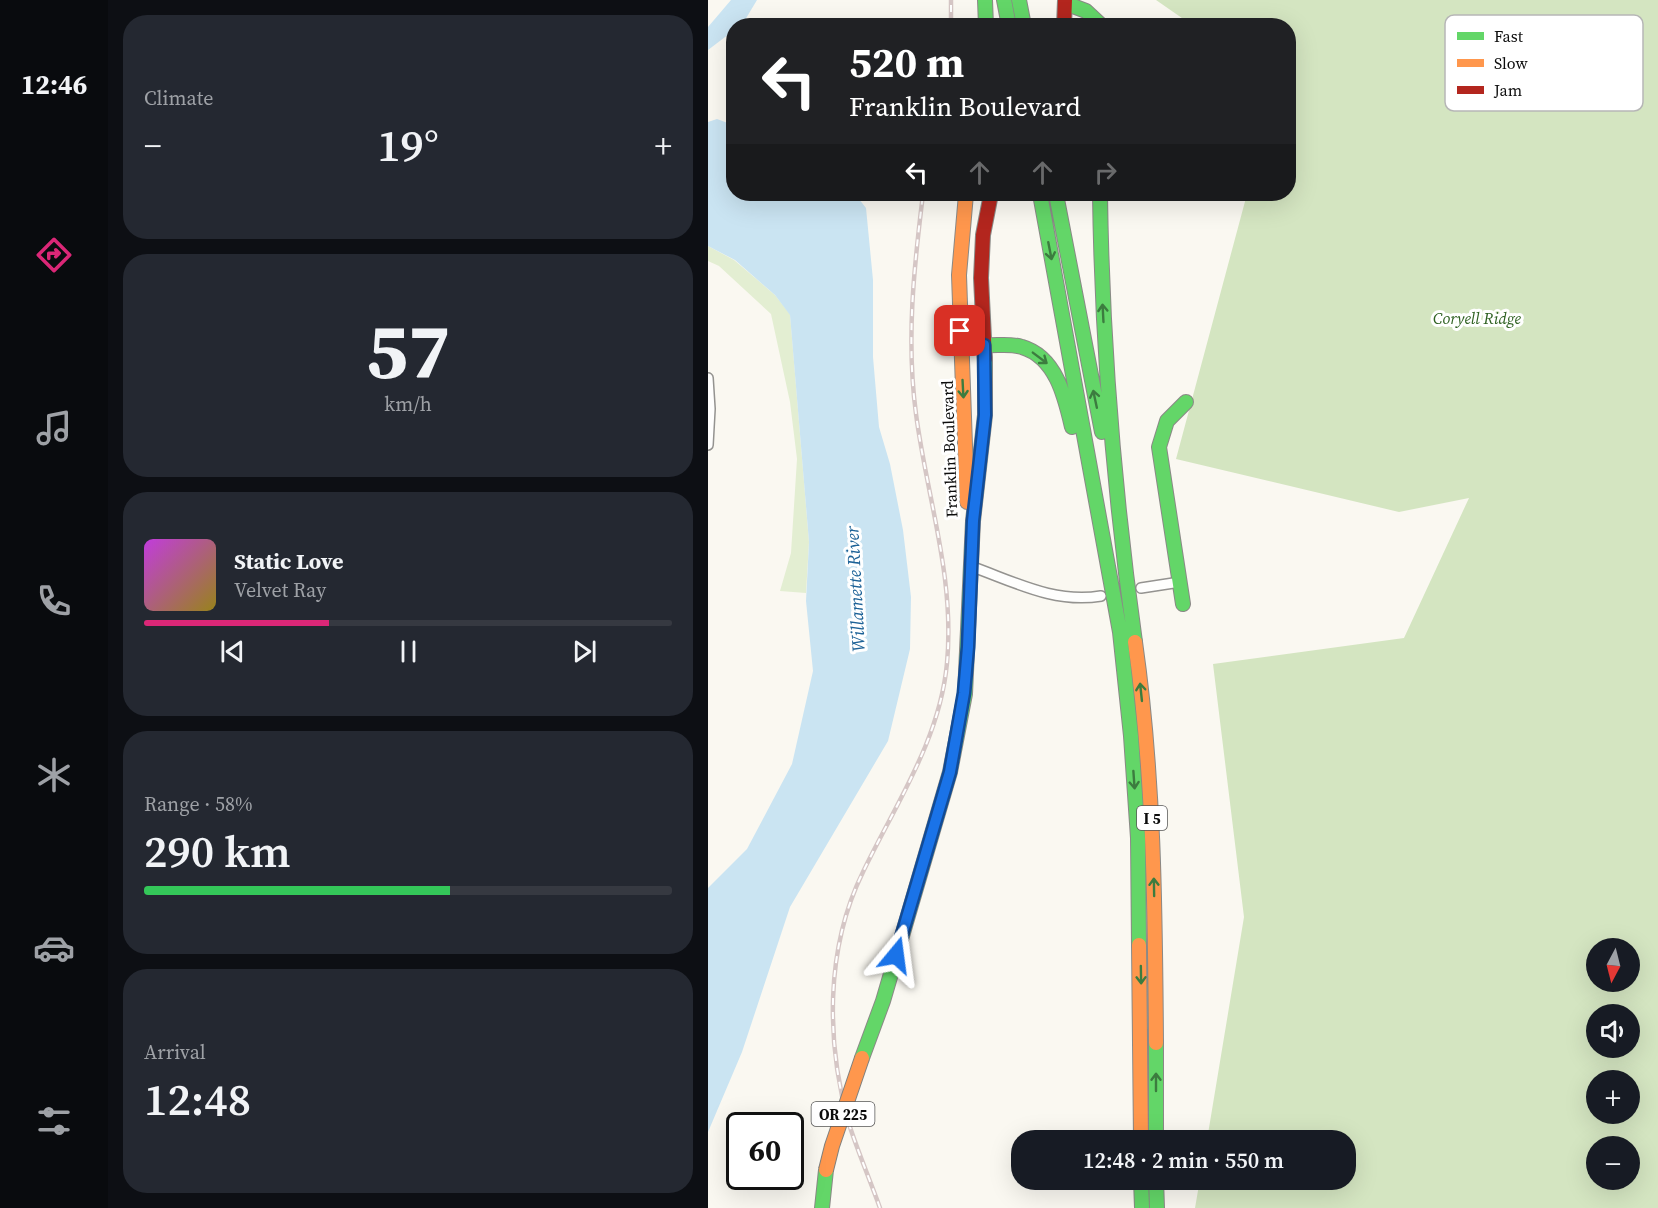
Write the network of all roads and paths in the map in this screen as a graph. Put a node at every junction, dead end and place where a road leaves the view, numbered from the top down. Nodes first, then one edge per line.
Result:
1 (985, 0) edge
2 (1004, 0) edge
3 (1019, 0) edge
4 (1065, 2) edge
5 (986, 18) edge
6 (1007, 18) edge
7 (1022, 18) edge
8 (1064, 18) edge
9 (1096, 18) edge
10 (965, 201) edge
11 (990, 201) edge
12 (1041, 201) edge
13 (1057, 201) edge
14 (1100, 201) edge
15 (960, 331) junction
16 (984, 345) junction
17 (708, 378) edge
18 (1186, 402) dead end
19 (708, 445) edge
20 (1116, 498) junction
21 (970, 566) junction
22 (1110, 576) junction
23 (1179, 582) junction
24 (1141, 588) dead end
25 (1101, 596) dead end
26 (1183, 604) dead end
27 (1141, 1130) edge
28 (1156, 1130) edge
29 (1141, 1190) edge
30 (1156, 1190) edge
31 (822, 1208) edge
32 (1142, 1208) edge
33 (1157, 1208) edge

1 - 5 main road
2 - 6 main road
3 - 7 main road
4 - 8 main road
4 - 9 main road
10 - 15 main road, Franklin Boulevard
11 - 16 main road, OR 225
12 -> 22 main road, I 5
20 -> 13 main road, I 5
20 -> 14 main road
15 - 16 main road
15 -> 21 main road, Franklin Boulevard
16 - 21 main road, Franklin Boulevard / OR 225
16 -> 22 main road
17 - 19 street
18 - 23 main road
28 -> 20 main road, I 5
21 - 25 street
21 - 31 main road, Franklin Boulevard / OR 225, bridge
22 -> 27 main road, I 5
23 - 24 street
23 - 26 main road
29 - 32 main road
30 - 33 main road

